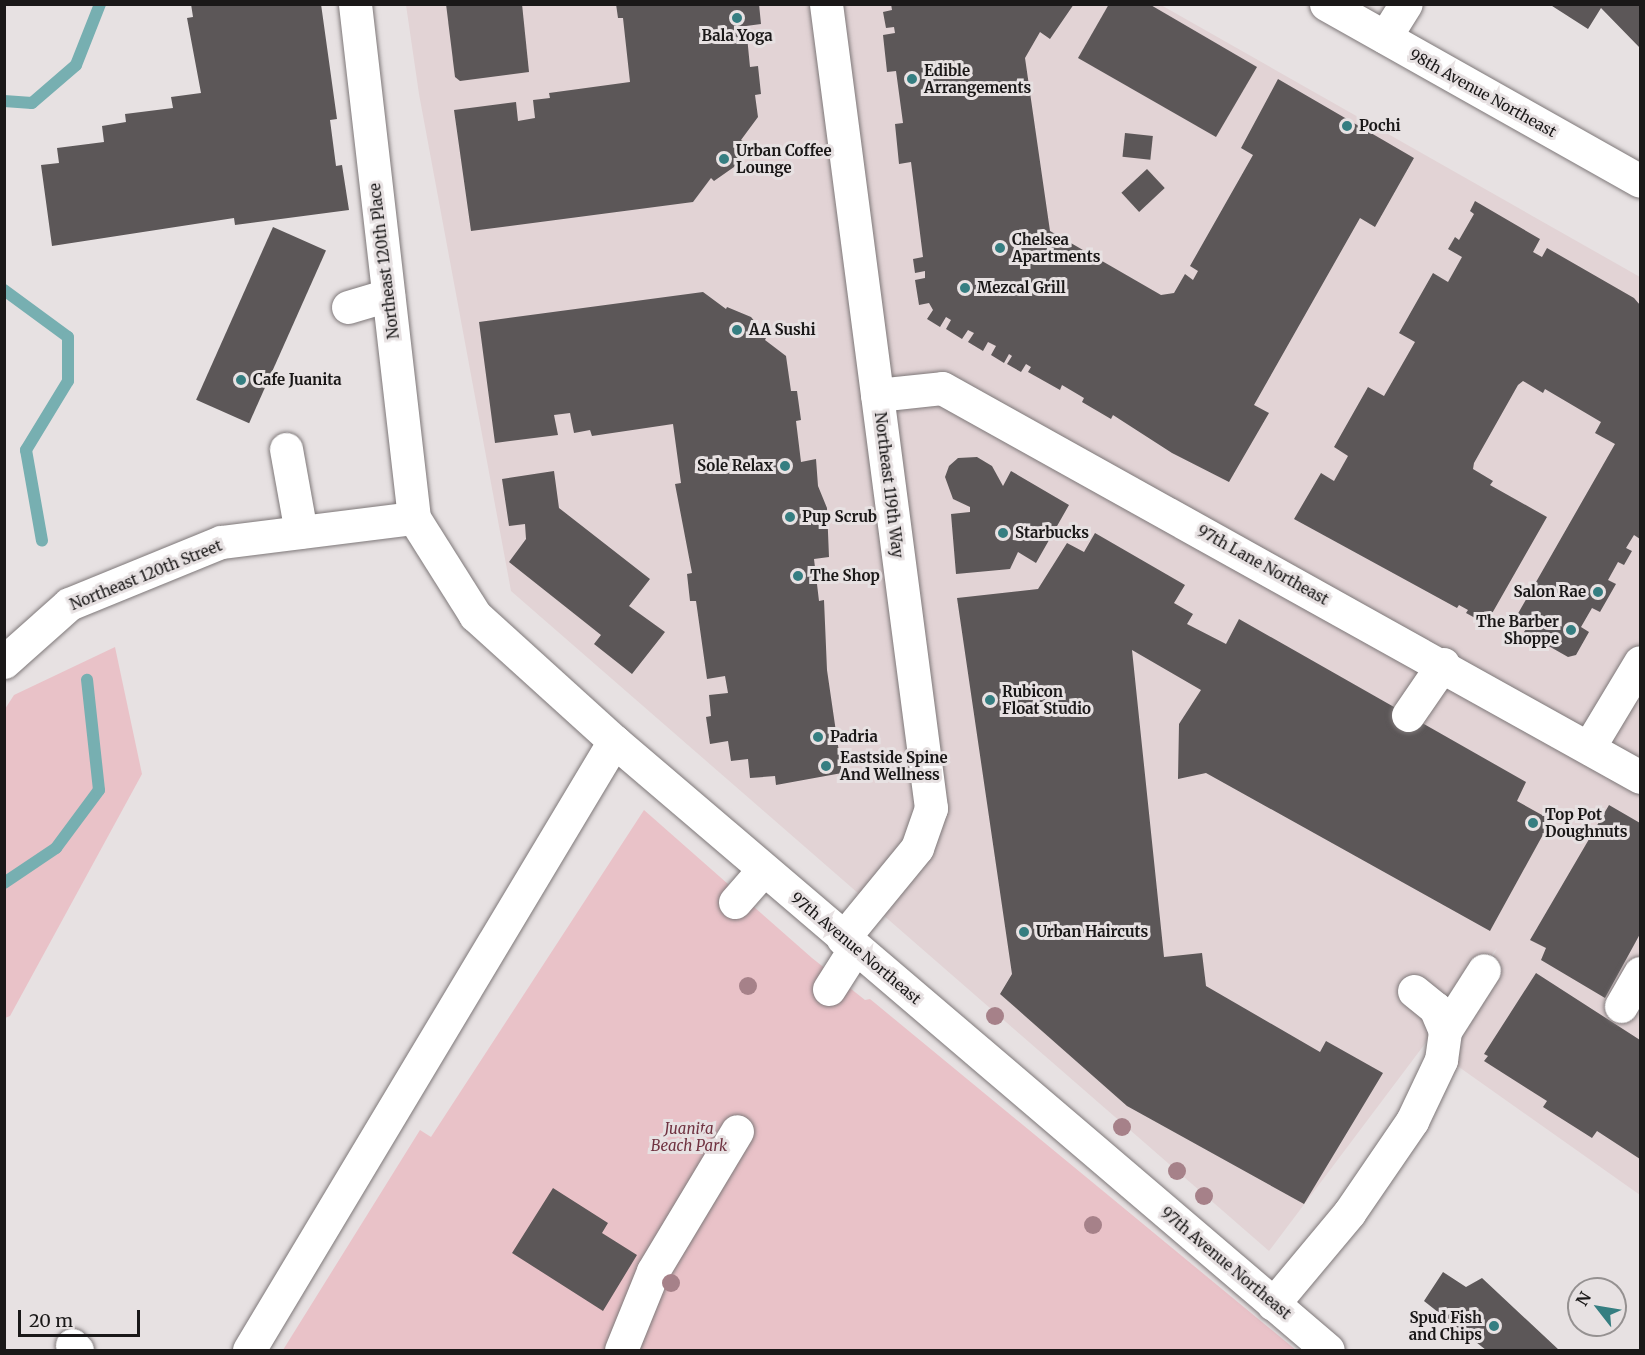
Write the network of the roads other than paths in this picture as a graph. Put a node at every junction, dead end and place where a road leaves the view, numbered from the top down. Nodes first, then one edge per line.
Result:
1 (355, 4) edge
2 (826, 4) edge
3 (1326, 4) edge
4 (1406, 4) edge
5 (1385, 38) junction
6 (1641, 181) edge
7 (388, 295) junction
8 (348, 307) dead end
9 (877, 395) junction
10 (286, 449) dead end
11 (414, 518) junction
12 (301, 532) junction
13 (4, 662) edge
14 (1641, 662) edge
15 (1443, 664) junction
16 (1408, 715) dead end
17 (614, 741) junction
18 (1589, 747) junction
19 (1641, 777) edge
20 (763, 870) junction
21 (735, 902) dead end
22 (849, 943) junction
23 (1484, 970) dead end
24 (1641, 973) edge
25 (829, 989) dead end
26 (1414, 991) dead end
27 (1621, 1006) dead end
28 (1445, 1031) junction
29 (737, 1131) dead end
30 (1273, 1304) junction
31 (249, 1350) edge
32 (621, 1350) edge
33 (1328, 1350) edge

1 - 7 street, Northeast 120th Place
2 - 9 street, Northeast 119th Way
3 - 5 street, 98th Avenue Northeast
4 - 5 street
5 - 6 street, 98th Avenue Northeast
7 - 8 street
7 - 11 street, Northeast 120th Place
9 - 15 street, 97th Lane Northeast
9 - 22 street, Northeast 119th Way
10 - 12 street
11 - 12 street, Northeast 120th Street
11 - 17 street, 97th Avenue Northeast
12 - 13 street, Northeast 120th Street
14 - 18 street
15 - 16 street
15 - 18 street, 97th Lane Northeast
17 - 20 street, 97th Avenue Northeast
17 - 31 street
18 - 19 street, 97th Lane Northeast
20 - 21 street
20 - 22 street, 97th Avenue Northeast
22 - 25 street, Northeast 119th Way
22 - 30 street, 97th Avenue Northeast
23 - 28 street
24 - 27 street
26 - 28 street
28 - 30 street
29 - 32 street
30 - 33 street, 97th Avenue Northeast

